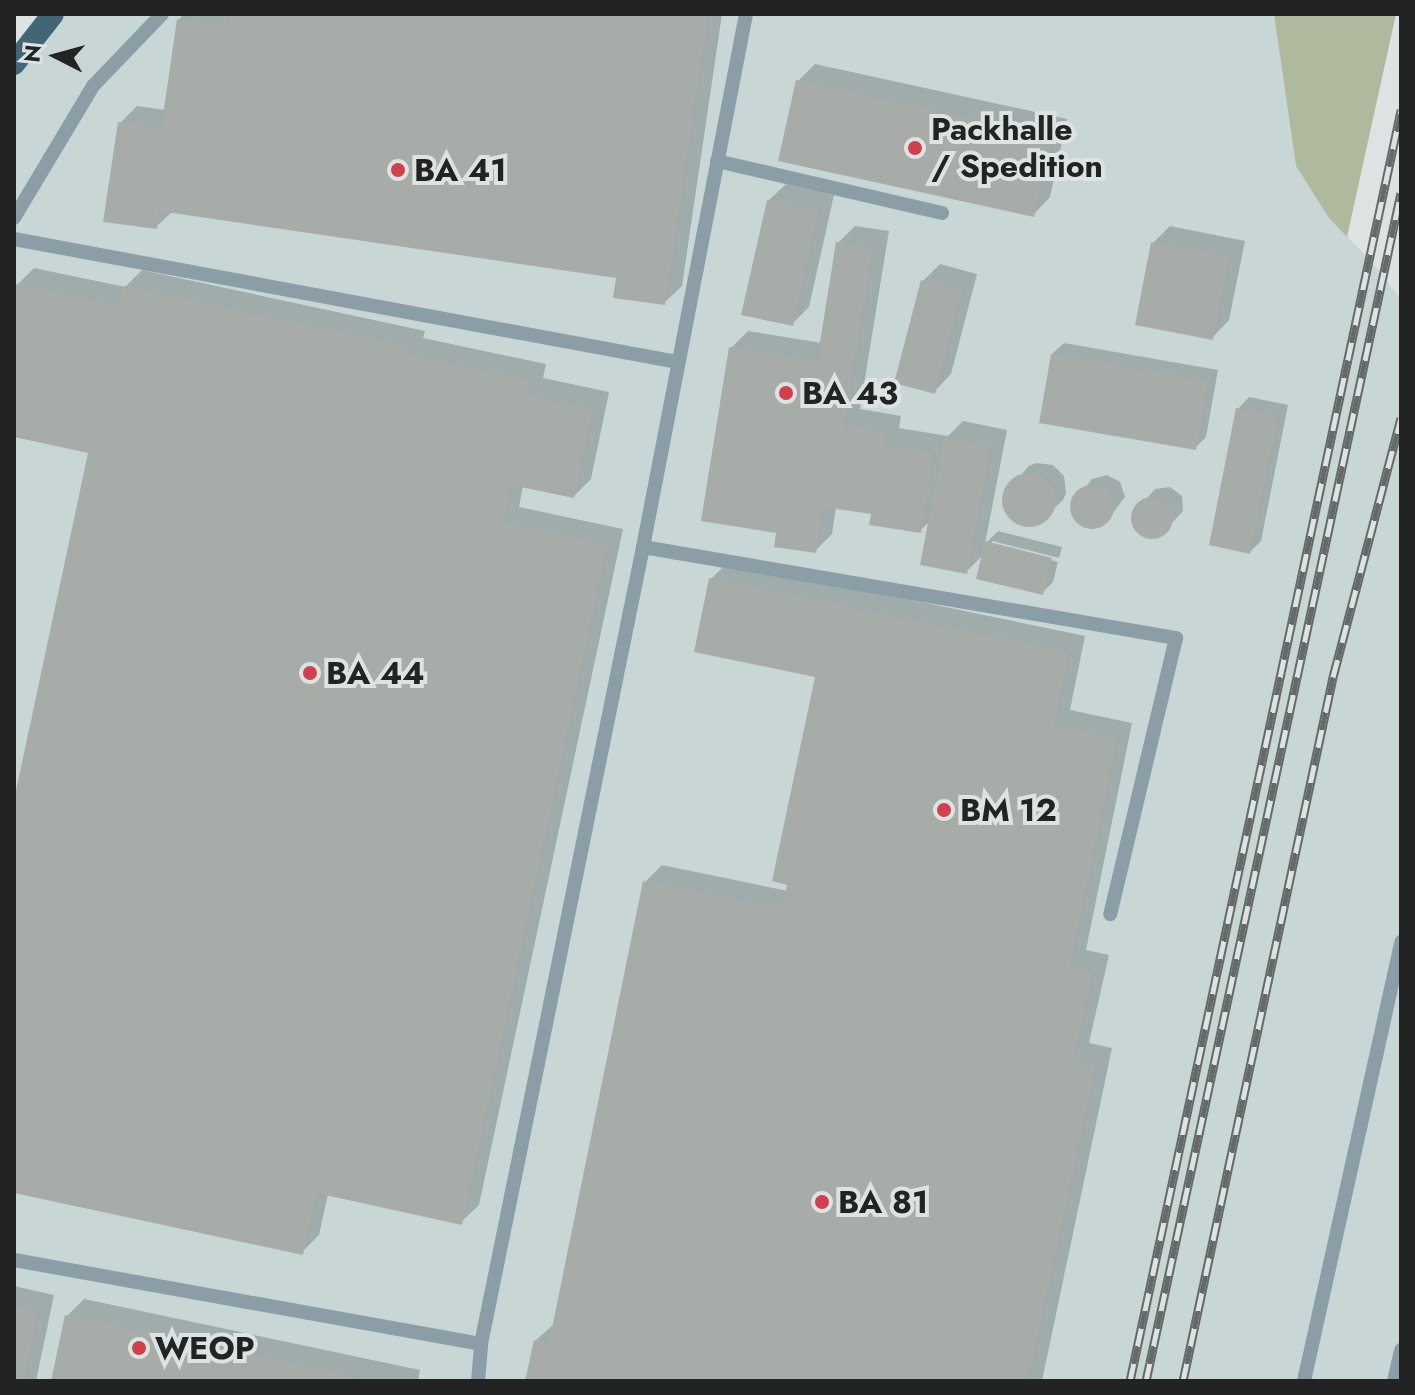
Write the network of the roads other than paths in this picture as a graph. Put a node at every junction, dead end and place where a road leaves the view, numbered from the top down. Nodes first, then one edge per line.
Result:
1 (53, 14) edge
2 (162, 14) edge
3 (746, 14) edge
4 (14, 64) edge
5 (717, 161) junction
6 (942, 213) dead end
7 (14, 218) edge
8 (14, 239) edge
9 (677, 362) junction
10 (643, 547) junction
11 (1110, 914) dead end
12 (1401, 942) edge
13 (14, 1260) edge
14 (481, 1344) junction
15 (1401, 1350) edge
16 (478, 1381) edge
17 (1304, 1381) edge
18 (1394, 1381) edge

1 - 4 main road
2 - 7 lane
3 - 5 lane
5 - 6 lane
5 - 9 lane
8 - 9 lane
9 - 10 lane
10 - 11 lane
10 - 14 lane
12 - 17 lane
13 - 14 lane
14 - 16 lane
15 - 18 lane

